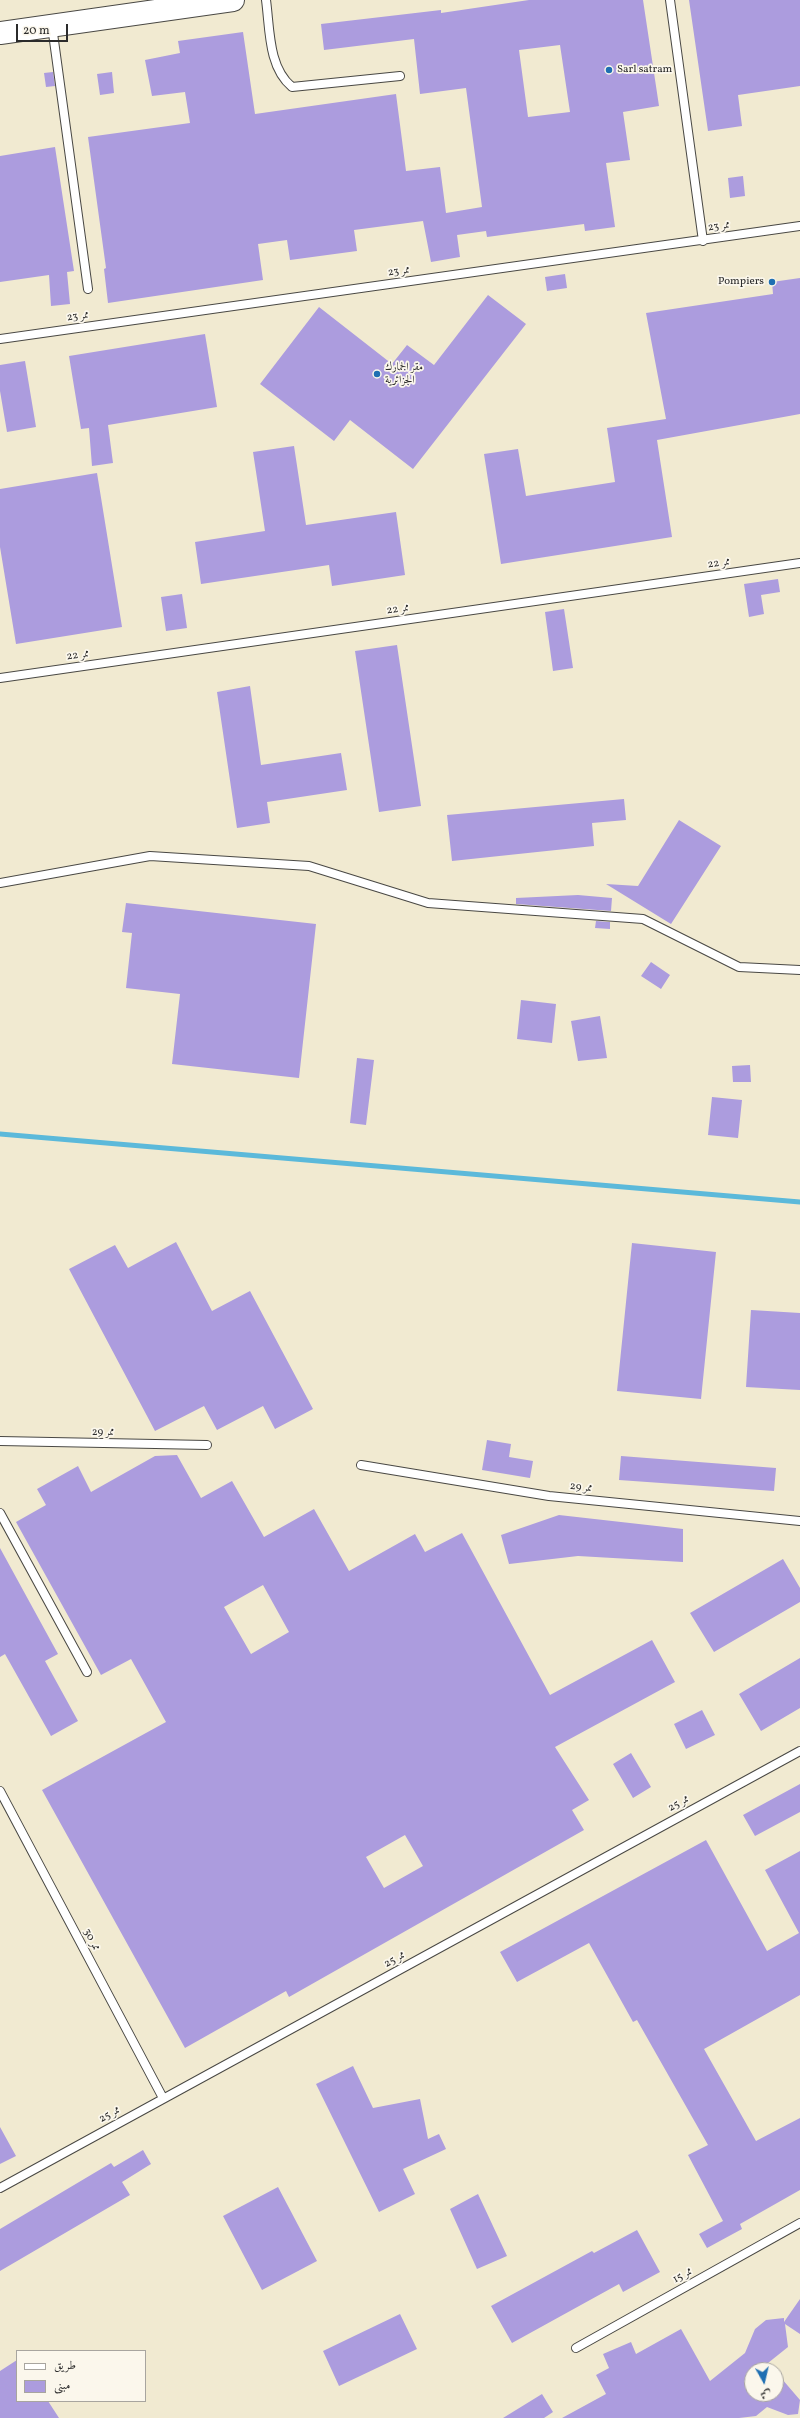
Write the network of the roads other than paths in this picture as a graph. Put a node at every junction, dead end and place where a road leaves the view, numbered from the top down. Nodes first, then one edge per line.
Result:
1 (233, 0) edge
2 (266, 0) edge
3 (670, 0) edge
4 (52, 26) junction
5 (0, 33) edge
6 (400, 76) dead end
7 (800, 226) edge
8 (703, 241) junction
9 (88, 289) dead end
10 (0, 338) edge
11 (800, 564) edge
12 (0, 678) edge
13 (0, 883) edge
14 (800, 970) edge
15 (0, 1441) edge
16 (207, 1445) dead end
17 (361, 1466) dead end
18 (0, 1513) edge
19 (800, 1521) edge
20 (87, 1672) dead end
21 (800, 1751) edge
22 (0, 1791) edge
23 (163, 2098) junction
24 (0, 2188) edge
25 (800, 2224) edge
26 (576, 2348) dead end

1 - 4 main road
2 - 6 lane
3 - 8 lane
4 - 5 main road
4 - 9 lane
7 - 8 lane, ممر 23
8 - 10 lane, ممر 23
11 - 12 lane, ممر 22
13 - 14 lane
15 - 16 lane, ممر 29
17 - 19 lane, ممر 29
18 - 20 lane
21 - 23 lane, ممر 25
22 - 23 lane, ممر 30
23 - 24 lane, ممر 25
25 - 26 lane, ممر 15

